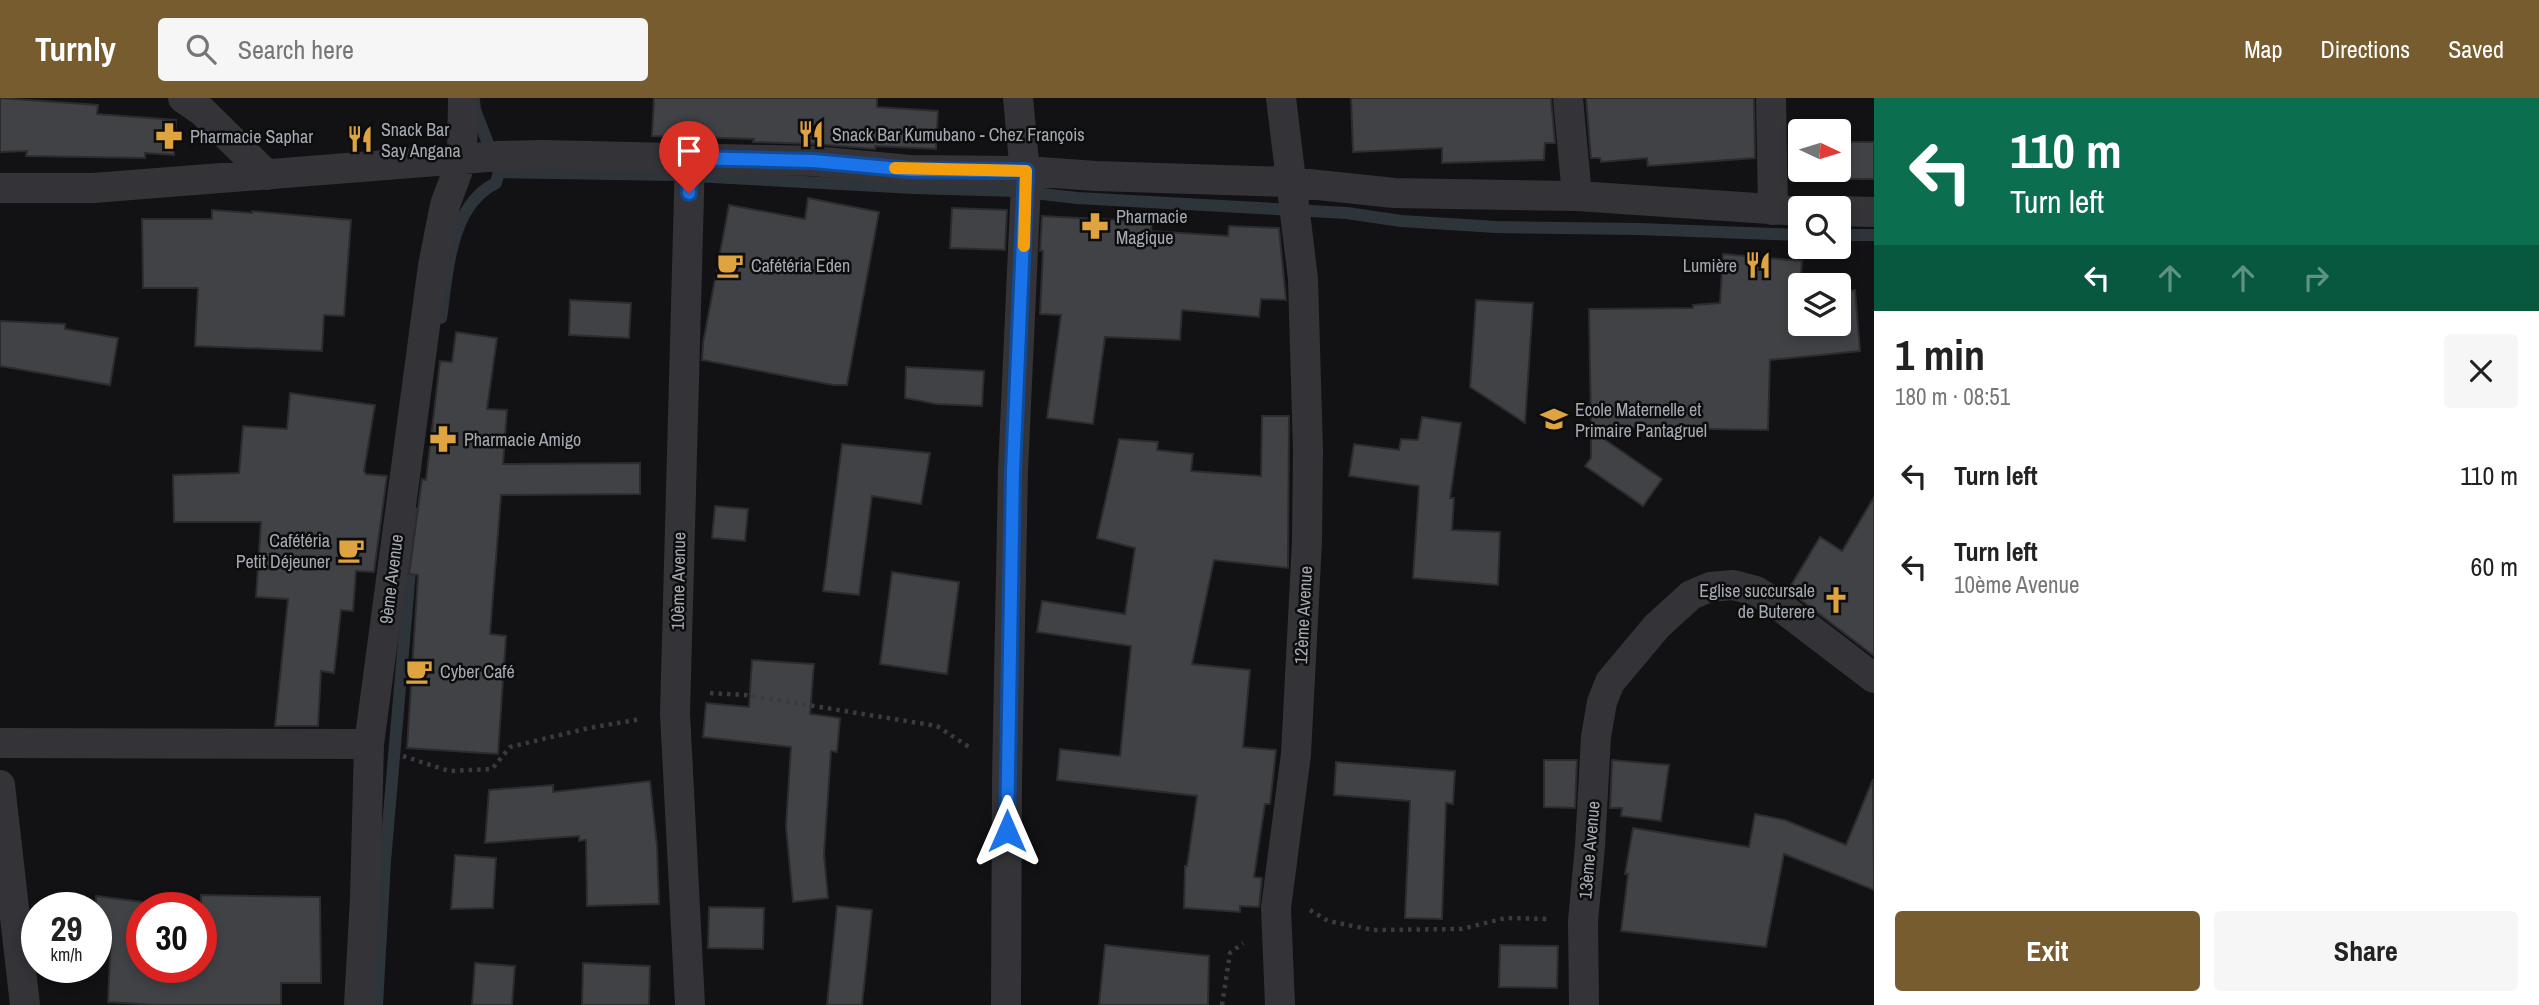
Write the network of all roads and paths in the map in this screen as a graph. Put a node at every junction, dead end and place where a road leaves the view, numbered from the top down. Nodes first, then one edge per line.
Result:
1 (183, 98) edge
2 (463, 98) edge
3 (1018, 98) edge
4 (1281, 98) edge
5 (1567, 98) edge
6 (1771, 98) edge
7 (484, 157) junction
8 (689, 173) junction
9 (267, 175) junction
10 (1026, 177) junction
11 (1292, 187) junction
12 (0, 188) edge
13 (1577, 196) junction
14 (1787, 210) edge
15 (1851, 211) edge
16 (1874, 212) edge
17 (1874, 678) edge
18 (0, 743) edge
19 (369, 744) junction
20 (0, 785) edge
21 (1276, 908) junction
22 (1583, 921) junction
23 (25, 1005) edge
24 (359, 1005) edge
25 (691, 1005) edge
26 (1006, 1005) edge
27 (1222, 1005) edge
28 (1280, 1005) edge
29 (1584, 1005) edge

1 - 9 street
2 - 7 street
3 - 10 street
4 - 11 street
5 - 13 street
6 - 14 street
7 - 8 street
7 - 9 street
7 - 19 street, 9ème Avenue
8 - 10 street
8 - 25 street, 10ème Avenue
9 - 12 street
10 - 11 street
10 - 26 street
11 - 13 street
11 - 21 street, 12ème Avenue
13 - 14 street
15 - 16 street
17 - 22 street, 13ème Avenue
18 - 19 street
19 - 24 street, 9ème Avenue
20 - 23 street
21 - 22 path, 13ème Avenue
21 - 27 path
21 - 28 street, 12ème Avenue
22 - 29 street

